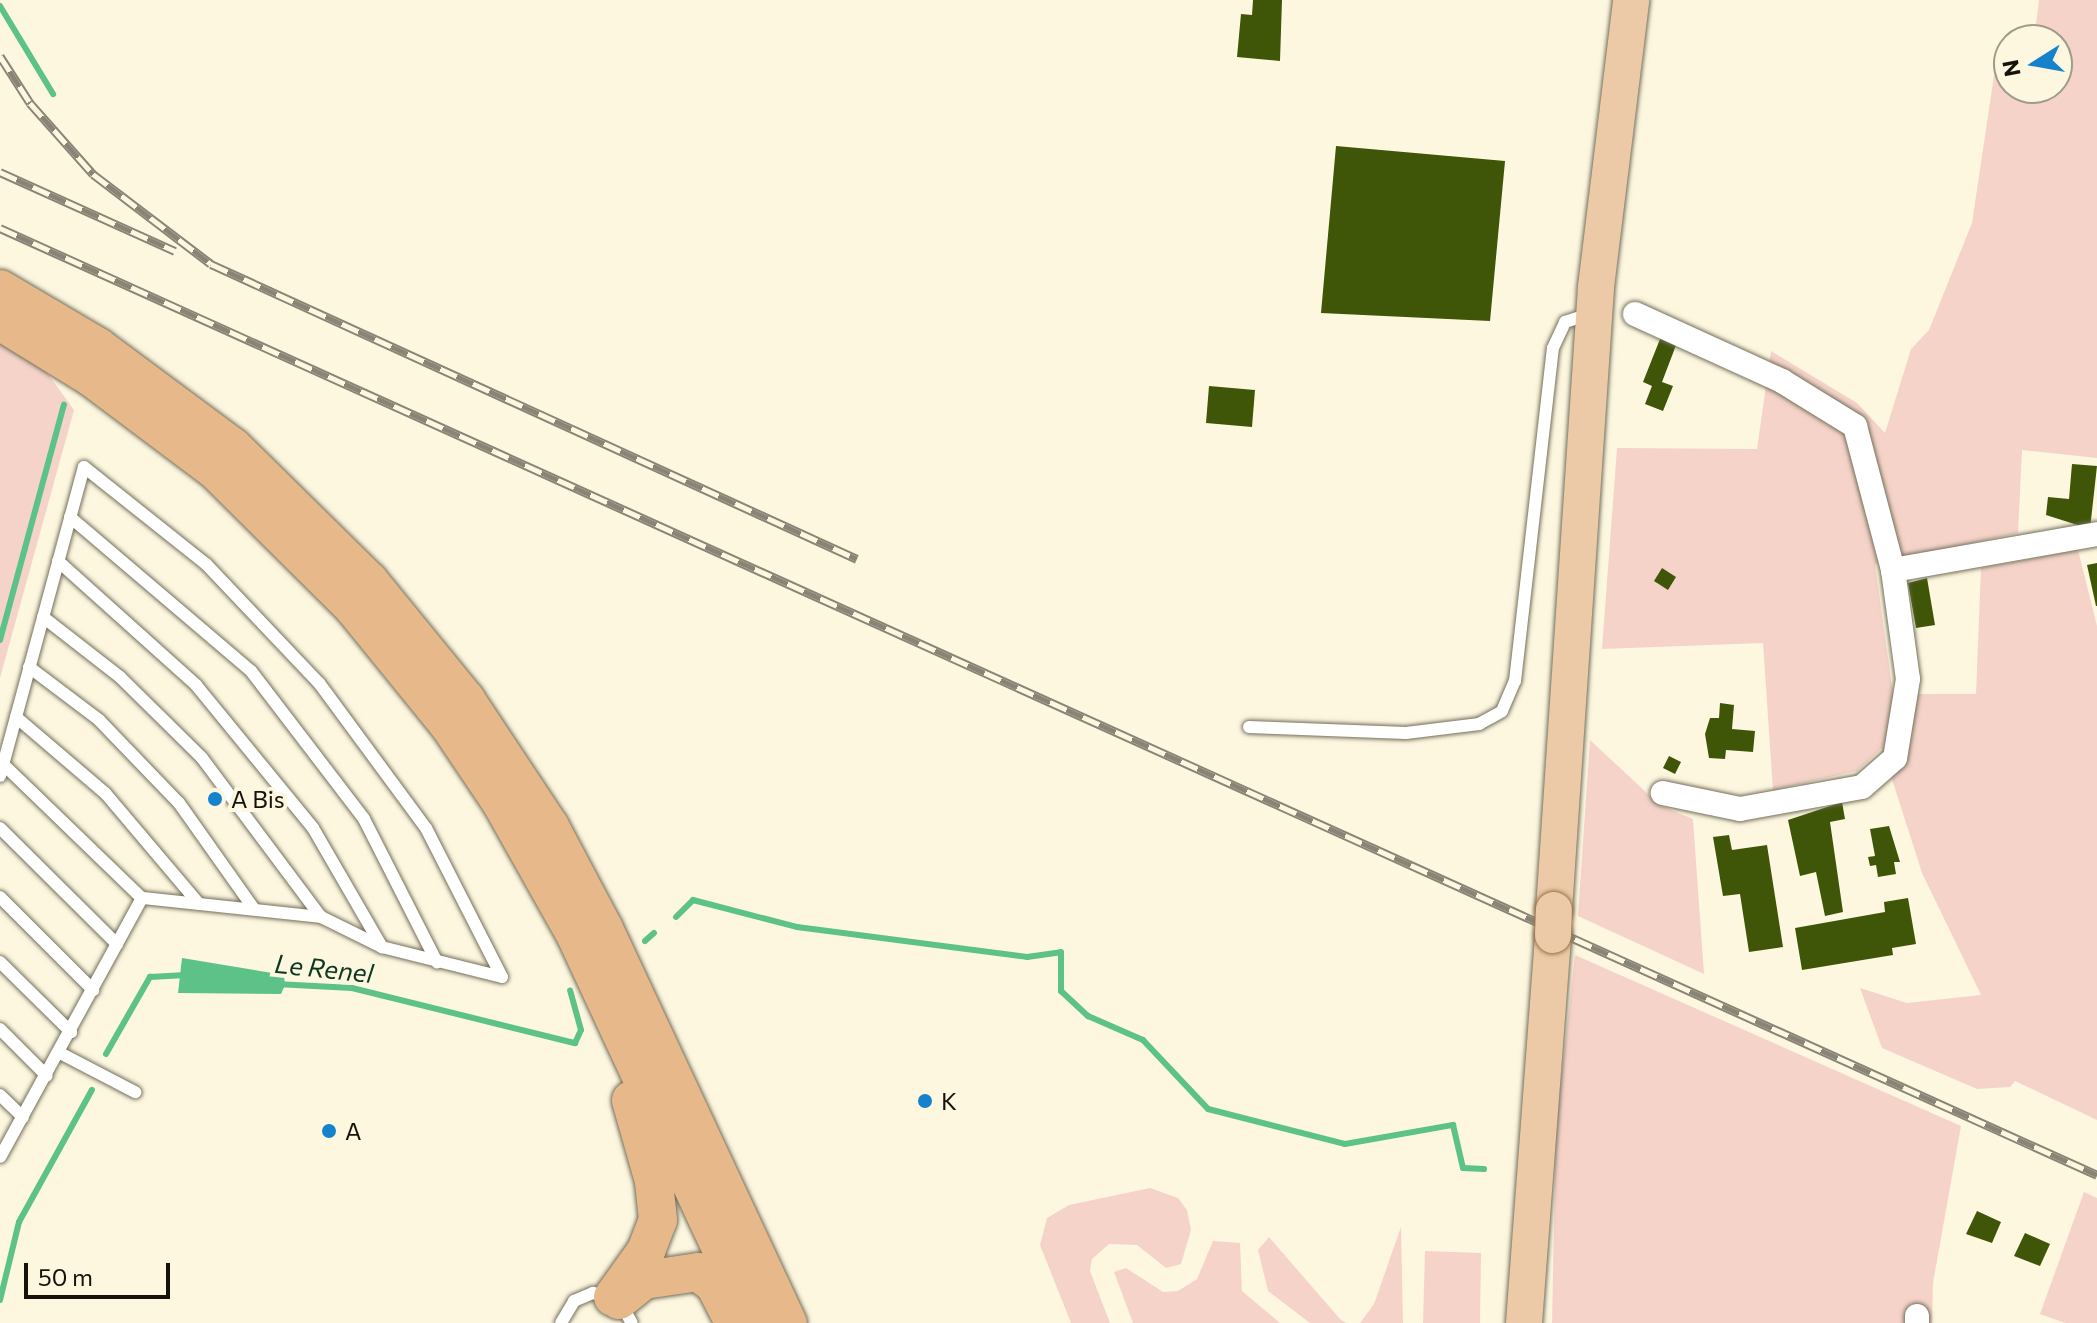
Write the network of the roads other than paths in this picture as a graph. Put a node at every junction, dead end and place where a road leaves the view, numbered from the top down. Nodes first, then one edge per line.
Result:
1 (1631, 0) edge
2 (0, 289) edge
3 (1596, 312) junction
4 (1635, 314) dead end
5 (0, 321) edge
6 (70, 517) junction
7 (2097, 534) edge
8 (58, 561) junction
9 (1893, 570) junction
10 (43, 617) junction
11 (29, 667) junction
12 (16, 717) junction
13 (1249, 727) dead end
14 (2, 770) edge
15 (1663, 793) dead end
16 (502, 804) junction
17 (0, 828) edge
18 (0, 897) edge
19 (142, 898) junction
20 (199, 904) junction
21 (254, 909) junction
22 (321, 917) junction
23 (117, 944) junction
24 (382, 947) junction
25 (0, 962) edge
26 (437, 962) junction
27 (93, 990) junction
28 (0, 1029) edge
29 (71, 1032) junction
30 (60, 1053) junction
31 (47, 1076) junction
32 (135, 1092) dead end
33 (0, 1095) edge
34 (23, 1117) junction
35 (0, 1157) edge
36 (654, 1181) junction
37 (698, 1272) junction
38 (621, 1307) edge
39 (794, 1315) edge
40 (561, 1323) edge
41 (734, 1323) edge
42 (756, 1323) edge
43 (1524, 1323) edge

1 - 3 main road
2 - 39 highway
3 - 13 lane
3 - 43 main road
4 - 9 street
5 - 16 highway
6 - 8 lane
6 - 26 lane
6 - 26 lane
7 - 9 street
8 - 10 lane
8 - 24 lane
9 - 15 street
10 - 11 lane
10 - 22 lane
11 - 12 lane
11 - 21 lane
12 - 14 lane
12 - 20 lane
14 - 19 lane
16 - 36 highway
16 - 42 highway
17 - 23 lane
18 - 27 lane
19 - 20 lane
19 - 23 lane
20 - 21 lane
21 - 22 lane
22 - 24 lane
23 - 27 lane
24 - 26 lane
25 - 29 lane
27 - 29 lane
28 - 31 lane
29 - 30 lane
30 - 31 lane
30 - 32 lane
31 - 34 lane
33 - 34 lane
34 - 35 lane
36 - 37 highway
36 - 38 highway
37 - 38 highway
37 - 41 highway
38 - 40 lane

